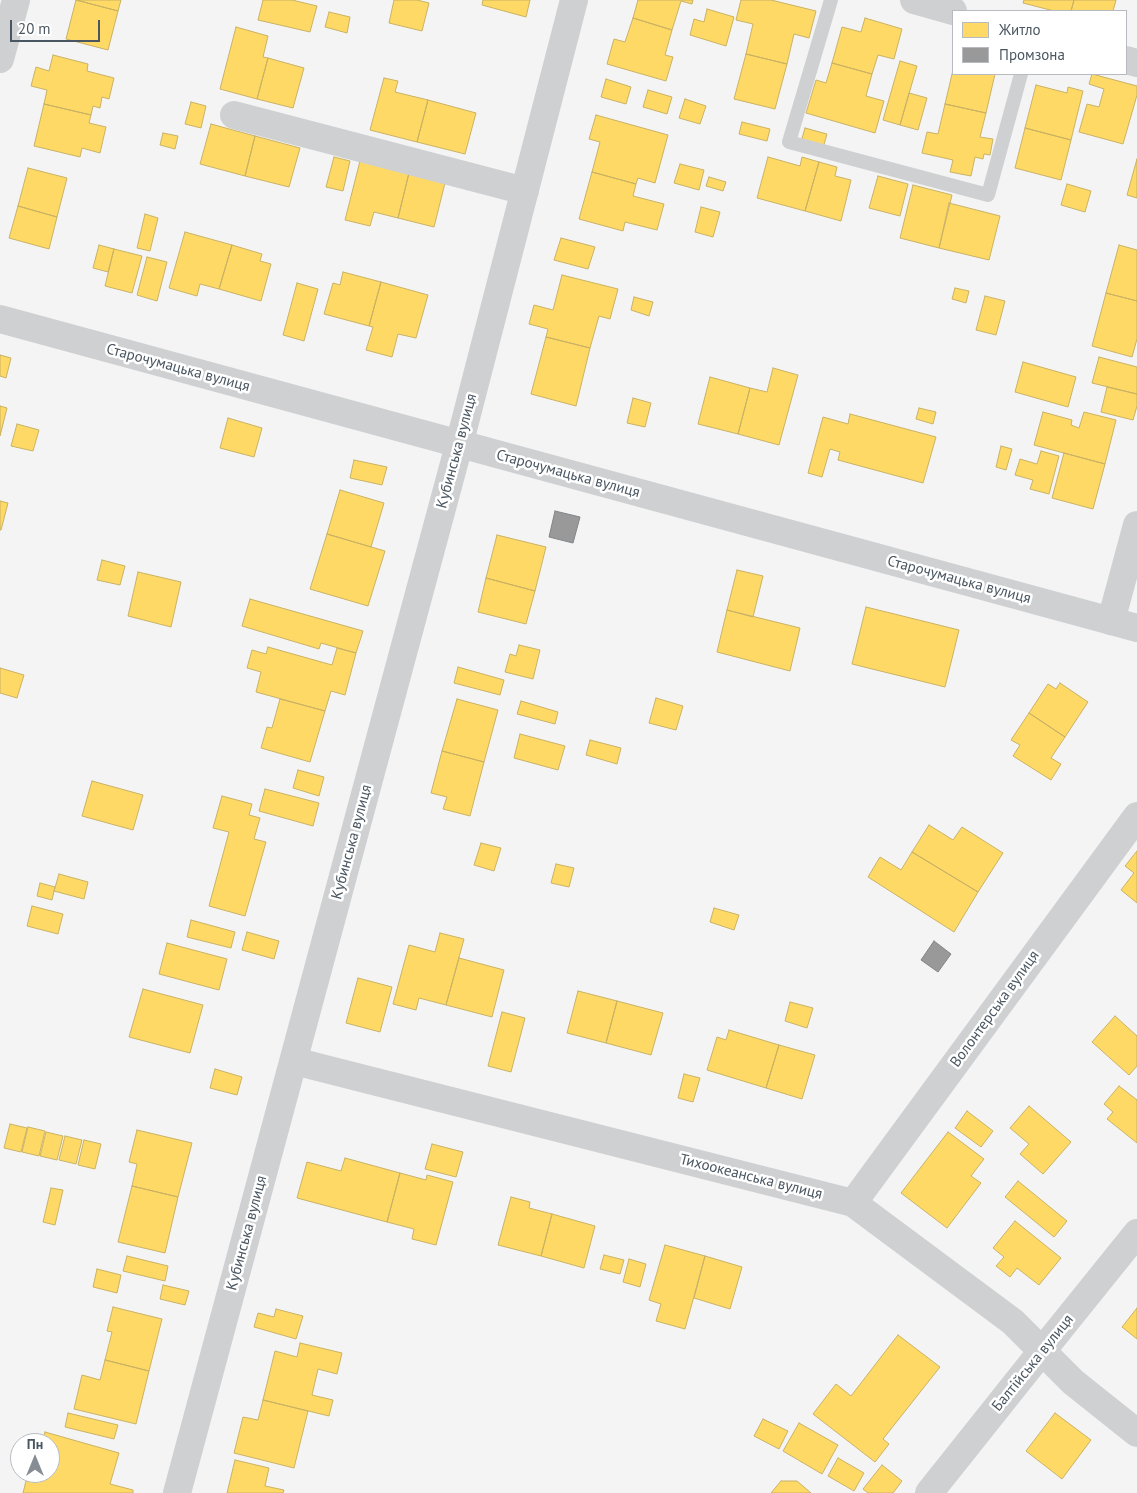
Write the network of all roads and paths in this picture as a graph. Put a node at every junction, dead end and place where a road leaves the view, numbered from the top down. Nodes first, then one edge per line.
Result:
1 (16, 0) edge
2 (574, 0) edge
3 (831, 0) edge
4 (914, 0) edge
5 (952, 11) edge
6 (0, 60) edge
7 (1021, 75) edge
8 (234, 115) dead end
9 (525, 191) junction
10 (0, 319) edge
11 (459, 445) junction
12 (1137, 525) edge
13 (1111, 621) junction
14 (1137, 628) edge
15 (1137, 816) edge
16 (294, 1061) junction
17 (852, 1203) junction
18 (1137, 1234) edge
19 (1042, 1351) junction
20 (1137, 1433) edge
21 (177, 1493) edge
22 (929, 1493) edge

1 - 6 street
2 - 9 street, Кубинська вулиця
3 - 7 lane
4 - 5 street
8 - 9 street
9 - 11 street, Кубинська вулиця
10 - 11 street, Старочумацька вулиця
11 - 13 street, Старочумацька вулиця
11 - 16 street, Кубинська вулиця
12 - 13 street
13 - 14 street, Старочумацька вулиця
15 - 17 street, Волонтерська вулиця
16 - 17 street, Тихоокеанська вулиця
16 - 21 street, Кубинська вулиця
17 - 19 street, Тихоокеанська вулиця
18 - 19 street, Балтійська вулиця
19 - 20 street, Тихоокеанська вулиця
19 - 22 street, Балтійська вулиця

